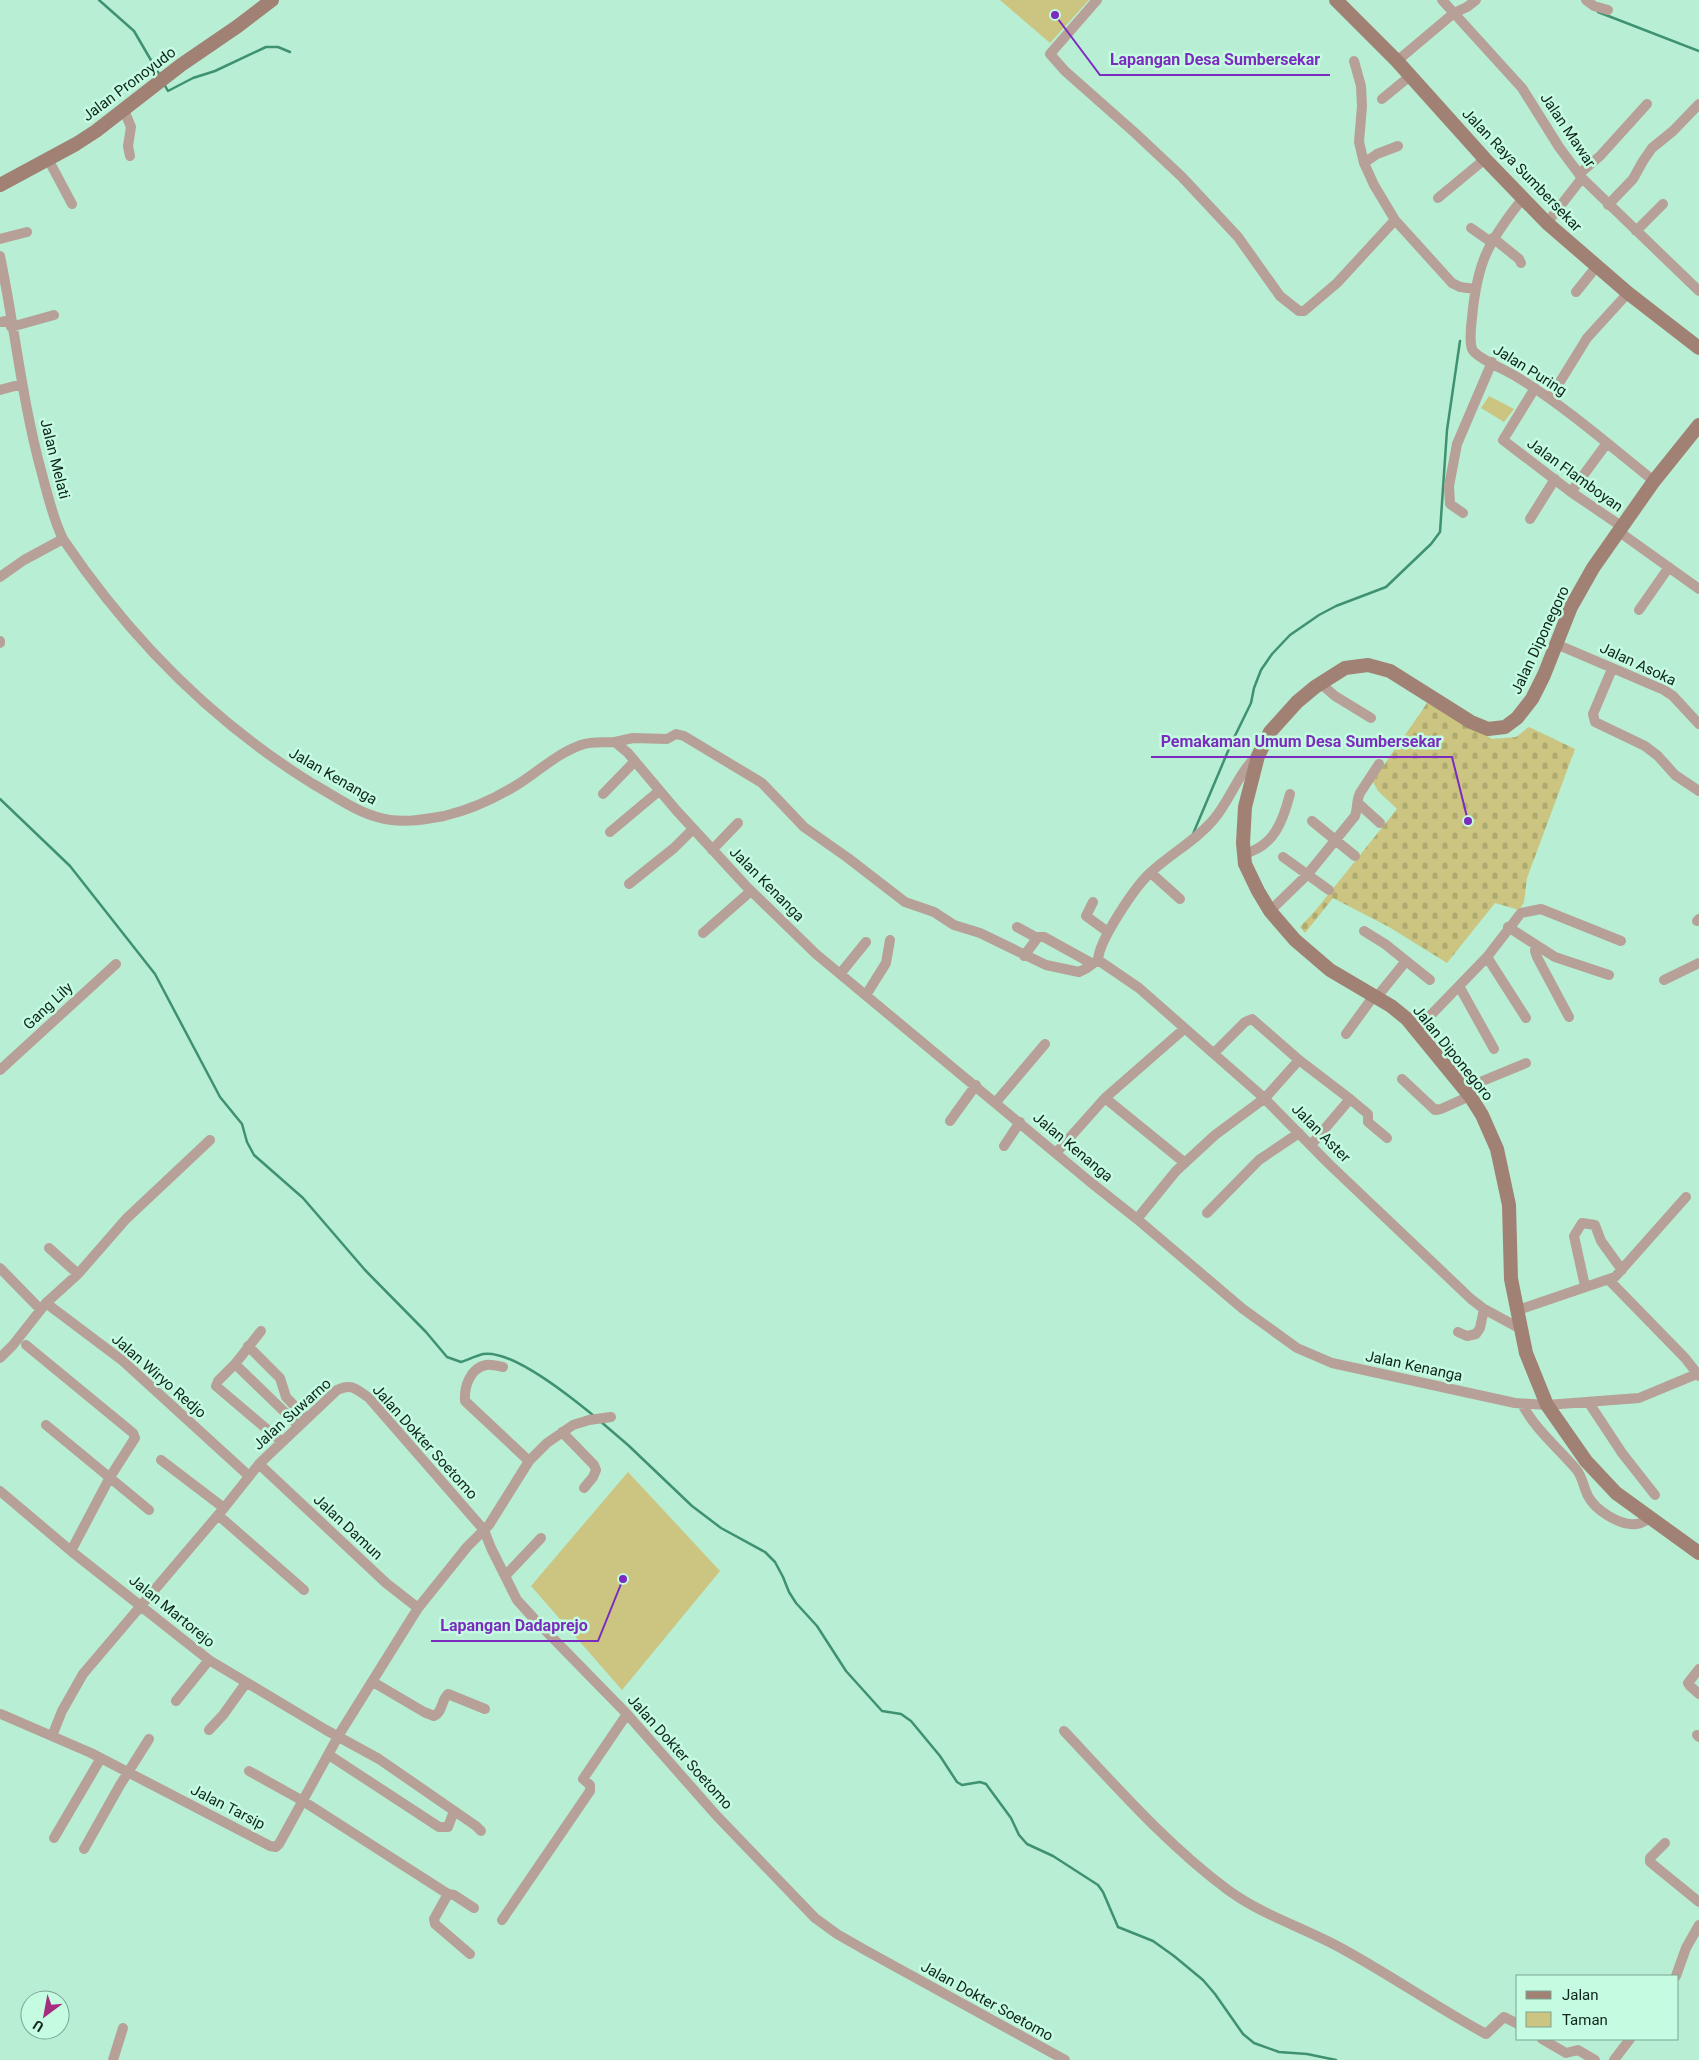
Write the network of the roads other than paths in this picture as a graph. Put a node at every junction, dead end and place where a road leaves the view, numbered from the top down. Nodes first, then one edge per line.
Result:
1 (272, 0) edge
2 (1097, 0) edge
3 (1336, 0) edge
4 (1442, 0) edge
5 (1476, 0) edge
6 (1586, 0) edge
7 (1608, 10) dead end
8 (1454, 13) junction
9 (1354, 61) dead end
10 (1396, 61) junction
11 (1410, 76) junction
12 (1382, 99) dead end
13 (1648, 104) dead end
14 (1699, 104) edge
15 (123, 108) junction
16 (1398, 146) dead end
17 (130, 156) dead end
18 (48, 159) junction
19 (1485, 159) junction
20 (1364, 163) junction
21 (1580, 176) junction
22 (0, 185) edge
23 (1438, 198) dead end
24 (1523, 198) junction
25 (72, 204) dead end
26 (1663, 204) dead end
27 (1608, 205) junction
28 (1395, 220) junction
29 (1547, 223) junction
30 (1471, 228) dead end
31 (1636, 231) junction
32 (27, 232) dead end
33 (0, 238) edge
34 (1492, 240) junction
35 (1, 262) edge
36 (1521, 263) dead end
37 (1597, 266) junction
38 (1475, 289) junction
39 (1576, 292) dead end
40 (1699, 292) edge
41 (1628, 293) junction
42 (54, 315) dead end
43 (7, 323) edge
44 (1699, 348) edge
45 (1492, 362) junction
46 (22, 384) junction
47 (1535, 388) junction
48 (0, 390) edge
49 (1550, 398) junction
50 (1699, 425) edge
51 (1607, 443) junction
52 (1555, 479) junction
53 (1654, 481) junction
54 (1571, 492) junction
55 (1463, 513) dead end
56 (1530, 519) dead end
57 (1619, 529) junction
58 (63, 540) junction
59 (1669, 567) junction
60 (0, 577) edge
61 (1699, 588) edge
62 (1639, 610) dead end
63 (1556, 644) junction
64 (1612, 669) junction
65 (1320, 683) junction
66 (1371, 718) dead end
67 (1699, 724) edge
68 (615, 742) junction
69 (1258, 756) junction
70 (635, 761) junction
71 (1379, 764) dead end
72 (1699, 790) edge
73 (659, 791) junction
74 (603, 794) dead end
75 (1290, 794) dead end
76 (1359, 804) junction
77 (1312, 821) dead end
78 (738, 822) dead end
79 (1380, 823) dead end
80 (694, 829) junction
81 (610, 832) dead end
82 (1335, 840) junction
83 (712, 850) junction
84 (1244, 854) junction
85 (1355, 856) dead end
86 (1283, 857) dead end
87 (1150, 873) junction
88 (1308, 875) junction
89 (629, 884) dead end
90 (751, 890) junction
91 (1329, 890) dead end
92 (1180, 899) dead end
93 (1093, 902) dead end
94 (1270, 911) junction
95 (1017, 927) dead end
96 (1508, 927) junction
97 (1364, 931) dead end
98 (1108, 932) junction
99 (703, 933) dead end
100 (1037, 938) junction
101 (890, 940) dead end
102 (1621, 941) dead end
103 (866, 942) dead end
104 (1536, 946) junction
105 (1024, 956) junction
106 (1487, 957) junction
107 (1094, 961) junction
108 (1406, 961) junction
109 (1699, 963) edge
110 (116, 964) dead end
111 (840, 974) junction
112 (1609, 976) dead end
113 (1430, 980) dead end
114 (1664, 980) dead end
115 (1459, 986) junction
116 (866, 995) junction
117 (1375, 998) junction
118 (1568, 1017) dead end
119 (1526, 1018) dead end
120 (1407, 1019) junction
121 (1426, 1020) junction
122 (1184, 1029) junction
123 (1346, 1034) dead end
124 (1421, 1036) junction
125 (1044, 1044) dead end
126 (1494, 1049) dead end
127 (1214, 1053) junction
128 (1299, 1060) junction
129 (1526, 1063) dead end
130 (0, 1070) edge
131 (1402, 1079) dead end
132 (976, 1085) junction
133 (1468, 1094) junction
134 (1106, 1098) junction
135 (1265, 1098) junction
136 (1350, 1099) junction
137 (996, 1102) junction
138 (950, 1121) dead end
139 (1020, 1122) junction
140 (1298, 1133) junction
141 (1387, 1138) dead end
142 (210, 1140) dead end
143 (1311, 1145) junction
144 (1004, 1146) dead end
145 (1056, 1153) junction
146 (1185, 1163) junction
147 (1686, 1197) dead end
148 (1207, 1213) dead end
149 (1137, 1219) junction
150 (49, 1248) dead end
151 (0, 1268) edge
152 (1622, 1270) junction
153 (78, 1274) junction
154 (1609, 1280) junction
155 (1585, 1286) junction
156 (43, 1306) junction
157 (1484, 1309) junction
158 (1518, 1310) junction
159 (1520, 1328) junction
160 (261, 1331) dead end
161 (1458, 1332) dead end
162 (26, 1345) dead end
163 (248, 1346) junction
164 (0, 1358) edge
165 (235, 1364) junction
166 (503, 1367) dead end
167 (1698, 1374) edge
168 (346, 1386) joint
169 (1589, 1403) junction
170 (1519, 1404) junction
171 (1547, 1404) junction
172 (607, 1417) dead end
173 (302, 1422) junction
174 (46, 1425) dead end
175 (562, 1432) junction
176 (282, 1442) junction
177 (161, 1460) dead end
178 (529, 1461) junction
179 (259, 1464) junction
180 (249, 1476) junction
181 (110, 1477) junction
182 (584, 1488) dead end
183 (0, 1491) edge
184 (1655, 1495) dead end
185 (149, 1510) dead end
186 (221, 1512) junction
187 (1644, 1513) junction
188 (484, 1530) junction
189 (541, 1538) dead end
190 (71, 1551) junction
191 (1699, 1553) edge
192 (506, 1576) junction
193 (304, 1590) dead end
194 (140, 1605) junction
195 (418, 1608) junction
196 (209, 1660) junction
197 (1699, 1669) edge
198 (373, 1682) junction
199 (246, 1683) junction
200 (1699, 1694) edge
201 (176, 1701) dead end
202 (485, 1709) dead end
203 (1, 1714) edge
204 (627, 1714) junction
205 (209, 1730) dead end
206 (1064, 1731) dead end
207 (52, 1736) junction
208 (338, 1736) junction
209 (149, 1739) dead end
210 (329, 1755) junction
211 (101, 1758) junction
212 (249, 1771) dead end
213 (128, 1773) junction
214 (303, 1801) junction
215 (454, 1811) junction
216 (480, 1831) dead end
217 (54, 1838) dead end
218 (1665, 1843) dead end
219 (84, 1849) dead end
220 (448, 1894) junction
221 (1699, 1902) edge
222 (474, 1908) dead end
223 (502, 1920) dead end
224 (1699, 1925) edge
225 (470, 1954) dead end
226 (1676, 1975) edge
227 (1516, 2023) edge
228 (123, 2028) dead end
229 (1548, 2040) edge
230 (1629, 2040) edge
231 (1618, 2059) edge
232 (113, 2060) edge
233 (1065, 2060) edge
234 (1595, 2060) edge

1 - 15 main road, Jalan Pronoyudo
2 - 28 street
3 - 10 main road, Jalan Raya Sumbersekar
4 - 8 street, Jalan Mawar
5 - 8 street
6 - 7 street
8 - 10 street
8 - 21 street, Jalan Mawar
9 - 20 street
10 - 11 main road, Jalan Raya Sumbersekar
11 - 12 street
11 - 19 main road, Jalan Raya Sumbersekar
13 - 21 street
14 - 27 street
15 - 17 street
15 - 18 main road, Jalan Pronoyudo
16 - 20 street
18 - 22 main road, Jalan Pronoyudo
18 - 25 street
19 - 23 street
19 - 24 main road, Jalan Raya Sumbersekar
20 - 28 street
21 - 27 street, Jalan Mawar
21 - 29 street
24 - 29 main road, Jalan Raya Sumbersekar
24 - 34 street, Jalan Puring
26 - 31 street
27 - 31 street, Jalan Mawar
28 - 38 street
29 - 37 main road, Jalan Raya Sumbersekar
30 - 34 street
31 - 40 street, Jalan Mawar
32 - 33 street
34 - 36 street
34 - 38 street, Jalan Puring
35 - 43 street, Jalan Melati
37 - 39 street
37 - 41 main road, Jalan Raya Sumbersekar
38 - 45 street, Jalan Puring
41 - 44 main road, Jalan Raya Sumbersekar
41 - 49 street
42 - 43 street
43 - 46 street, Jalan Melati
45 - 47 street, Jalan Puring
45 - 55 street
46 - 48 street
46 - 58 street, Jalan Melati
47 - 49 street, Jalan Puring
47 - 52 street, Jalan Flamboyan
49 - 51 street, Jalan Puring
50 - 53 main road, Jalan Diponegoro
51 - 53 street, Jalan Puring
51 - 54 street
52 - 54 street, Jalan Flamboyan
52 - 56 street
53 - 57 main road, Jalan Diponegoro
54 - 57 street, Jalan Flamboyan
57 - 59 street, Jalan Flamboyan
57 - 63 main road, Jalan Diponegoro
58 - 60 street
58 - 68 street, Jalan Kenanga
59 - 61 street, Jalan Flamboyan
59 - 62 street
63 - 64 street, Jalan Asoka
63 - 65 main road, Jalan Diponegoro
64 - 67 street, Jalan Asoka
64 - 72 street
65 - 66 street
65 - 69 main road, Jalan Diponegoro
68 - 70 street, Jalan Kenanga
68 - 105 street
69 - 84 main road, Jalan Diponegoro
69 - 87 street
70 - 73 street, Jalan Kenanga
70 - 74 street
71 - 76 street
73 - 80 street, Jalan Kenanga
73 - 81 street
75 - 84 street
76 - 79 street
76 - 82 street
77 - 82 street
78 - 83 street
80 - 83 street, Jalan Kenanga
80 - 89 street
82 - 85 street
82 - 88 street
83 - 90 street, Jalan Kenanga
84 - 94 main road, Jalan Diponegoro
86 - 88 street
87 - 92 street
87 - 98 street
88 - 91 street
88 - 94 street
90 - 99 street
90 - 111 street, Jalan Kenanga
93 - 98 street
94 - 117 main road, Jalan Diponegoro
95 - 100 street, Jalan Aster
96 - 102 street
96 - 104 street
96 - 106 street
97 - 108 street
98 - 107 street
100 - 105 street
100 - 107 street, Jalan Aster
101 - 116 street
103 - 111 street
104 - 112 street
104 - 118 street
105 - 107 street
106 - 115 street
106 - 119 street
107 - 122 street, Jalan Aster
108 - 113 street
108 - 117 street
109 - 114 street
110 - 130 street, Gang Lily
111 - 116 street, Jalan Kenanga
115 - 121 street
115 - 126 street
116 - 132 street, Jalan Kenanga
117 - 120 main road, Jalan Diponegoro
117 - 123 street
120 - 121 street
120 - 124 main road, Jalan Diponegoro
121 - 124 street
122 - 127 street, Jalan Aster
122 - 134 street
124 - 133 main road, Jalan Diponegoro
125 - 137 street
127 - 128 street
127 - 135 street, Jalan Aster
128 - 135 street
128 - 136 street
129 - 133 street
131 - 133 street
132 - 137 street, Jalan Kenanga
132 - 138 street
133 - 158 main road, Jalan Diponegoro
134 - 145 street
134 - 146 street
135 - 140 street, Jalan Aster
135 - 146 street
136 - 141 street
136 - 143 street
137 - 139 street, Jalan Kenanga
139 - 144 street
139 - 145 street, Jalan Kenanga
140 - 143 street, Jalan Aster
140 - 148 street
142 - 153 street
143 - 157 street, Jalan Aster
145 - 149 street, Jalan Kenanga
146 - 149 street
147 - 152 street
149 - 170 street, Jalan Kenanga
150 - 153 street
151 - 156 street, Jalan Wiryo Redjo
152 - 154 street
152 - 155 street
153 - 156 street
154 - 155 street
154 - 167 street
155 - 158 street
156 - 164 street
156 - 180 street, Jalan Wiryo Redjo
157 - 159 street, Jalan Aster
157 - 161 street
158 - 159 main road, Jalan Diponegoro
159 - 171 main road, Jalan Diponegoro
160 - 163 street
162 - 181 street
163 - 165 street
163 - 173 street
165 - 173 street
165 - 176 street
166 - 178 street
167 - 169 street, Jalan Kenanga
168 - 173 street, Jalan Suwarno
168 - 188 street, Jalan Dokter Soetomo
169 - 171 street, Jalan Kenanga
169 - 184 street
170 - 171 street, Jalan Kenanga
170 - 187 street
171 - 187 main road, Jalan Diponegoro
172 - 175 street, Jalan Tarsip
173 - 176 street, Jalan Suwarno
174 - 181 street
175 - 178 street, Jalan Tarsip
175 - 182 street
176 - 179 street, Jalan Suwarno
177 - 186 street
178 - 188 street, Jalan Tarsip
179 - 180 street, Jalan Suwarno
179 - 195 street, Jalan Damun
180 - 186 street, Jalan Suwarno
181 - 185 street
181 - 190 street
183 - 190 street, Jalan Martorejo
186 - 193 street
186 - 194 street, Jalan Suwarno
187 - 191 main road, Jalan Diponegoro
188 - 192 street, Jalan Dokter Soetomo
188 - 195 street, Jalan Tarsip
189 - 192 street
190 - 194 street, Jalan Martorejo
192 - 204 street, Jalan Dokter Soetomo
194 - 196 street, Jalan Martorejo
194 - 207 street
195 - 198 street, Jalan Tarsip
196 - 199 street, Jalan Martorejo
196 - 201 street
197 - 200 street
198 - 202 street
198 - 208 street, Jalan Tarsip
199 - 205 street
199 - 208 street, Jalan Martorejo
203 - 207 street, Jalan Tarsip
204 - 223 street
204 - 233 street, Jalan Dokter Soetomo
206 - 227 street
207 - 211 street, Jalan Tarsip
208 - 210 street, Jalan Tarsip
208 - 215 street, Jalan Martorejo
209 - 213 street
210 - 214 street, Jalan Tarsip
210 - 215 street
211 - 213 street, Jalan Tarsip
211 - 217 street
212 - 214 street
213 - 214 street, Jalan Tarsip
213 - 219 street
214 - 220 street
215 - 216 street, Jalan Martorejo
218 - 221 street
220 - 222 street
220 - 225 street
224 - 226 street
228 - 232 street
229 - 234 street
230 - 231 street

